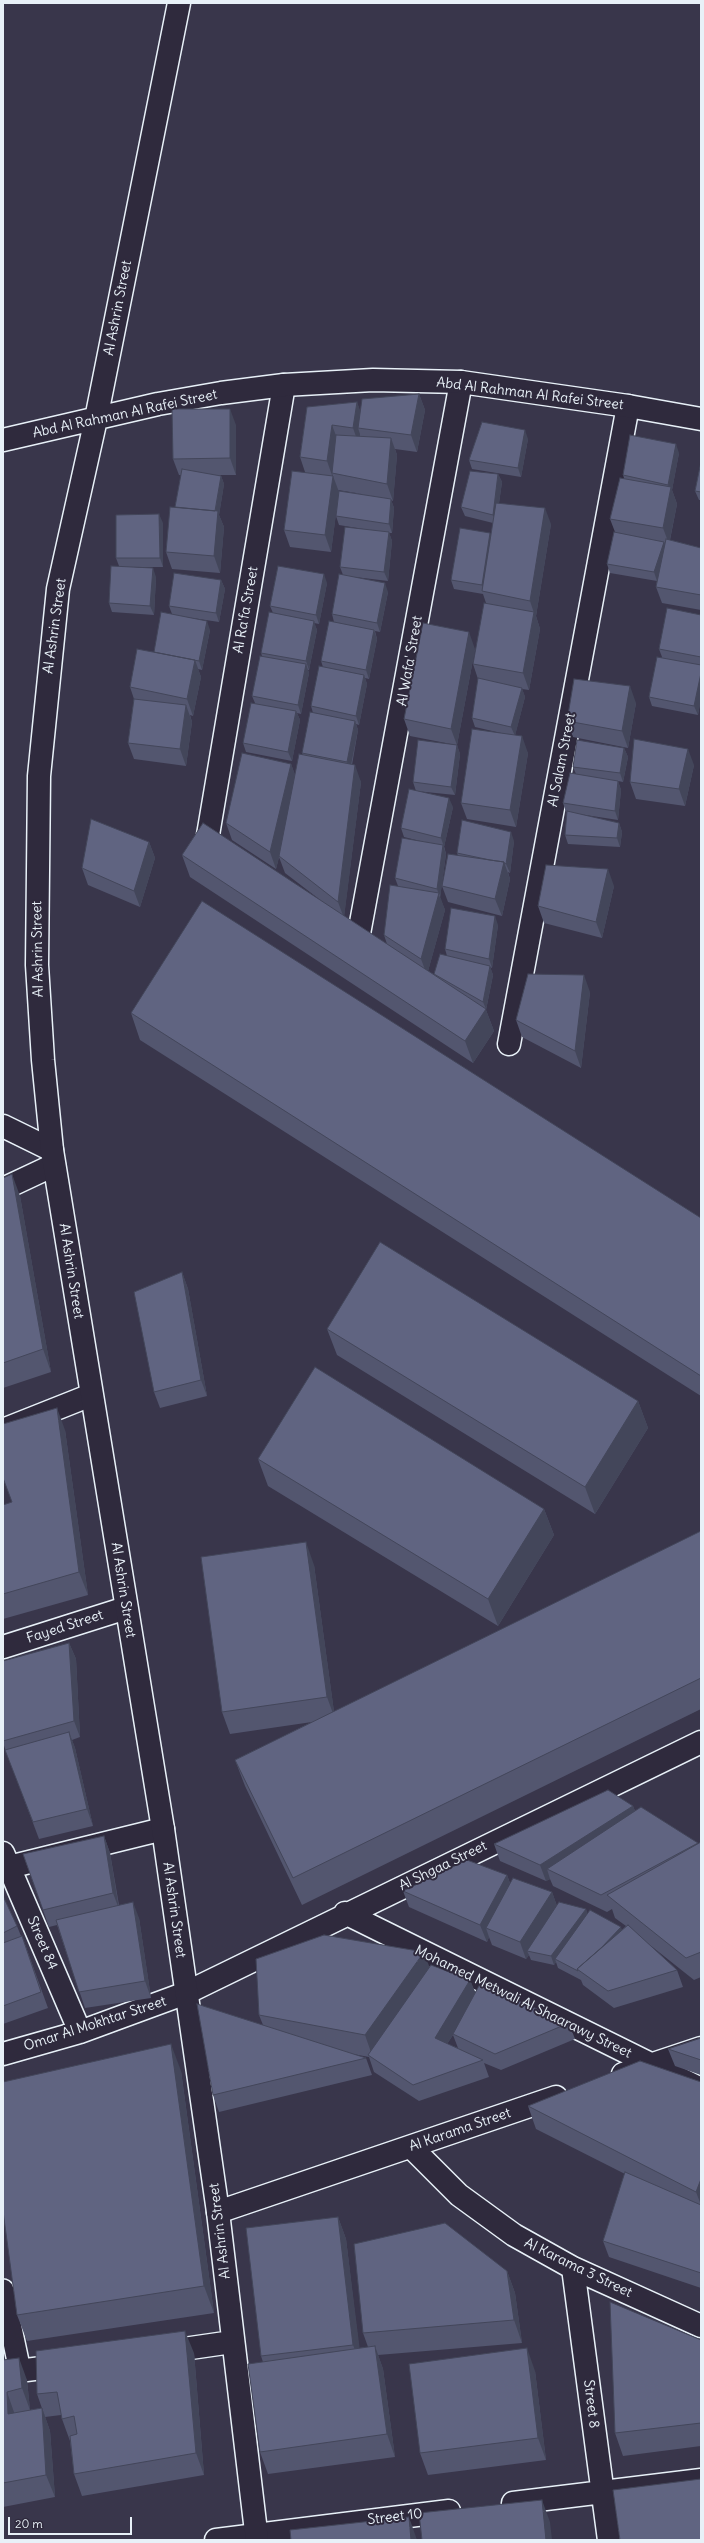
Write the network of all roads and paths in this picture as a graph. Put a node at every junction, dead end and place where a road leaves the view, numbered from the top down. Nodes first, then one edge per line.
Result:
1 (179, 3) edge
2 (461, 382) junction
3 (284, 385) junction
4 (628, 406) junction
5 (96, 419) junction
6 (701, 419) edge
7 (3, 440) edge
8 (208, 835) edge
9 (358, 939) edge
10 (509, 1044) dead end
11 (3, 1126) edge
12 (53, 1158) junction
13 (3, 1189) edge
14 (91, 1395) junction
15 (3, 1430) edge
16 (126, 1608) junction
17 (3, 1647) edge
18 (696, 1750) edge
19 (163, 1828) junction
20 (6, 1860) edge
21 (345, 1914) junction
22 (186, 1993) junction
23 (80, 2032) junction
24 (701, 2048) edge
25 (3, 2054) edge
26 (650, 2065) junction
27 (605, 2080) edge
28 (701, 2089) edge
29 (575, 2091) edge
30 (410, 2147) junction
31 (218, 2212) junction
32 (574, 2268) junction
33 (3, 2290) edge
34 (701, 2326) edge
35 (232, 2342) junction
36 (146, 2354) edge
37 (83, 2362) edge
38 (12, 2372) edge
39 (701, 2480) edge
40 (603, 2492) junction
41 (492, 2506) edge
42 (469, 2508) edge
43 (256, 2537) edge
44 (216, 2540) edge
45 (609, 2540) edge

1 - 5 street, Al Ashrin Street
2 - 3 street, Abd Al Rahman Al Rafei Street
2 - 4 street, Abd Al Rahman Al Rafei Street
2 - 9 street, Al Wafa' Street
3 - 5 street, Abd Al Rahman Al Rafei Street
3 - 8 street, Al Ra'fa Street
4 - 6 street, Abd Al Rahman Al Rafei Street
4 - 10 street, Al Salam Street
5 - 7 street, Abd Al Rahman Al Rafei Street
5 - 12 street, Al Ashrin Street
11 - 12 street
12 - 13 street
12 - 14 street, Al Ashrin Street
14 - 15 street
14 - 16 street, Al Ashrin Street
16 - 17 street, Fayed Street
16 - 19 street, Al Ashrin Street
18 - 21 street, Al Shgaa Street
19 - 20 street
19 - 22 street, Al Ashrin Street
20 - 23 street, Street 84
21 - 22 street, Al Shgaa Street
21 - 26 street, Mohamed Metwali Al Shaarawy Street
22 - 23 street, Omar Al Mokhtar Street
22 - 31 street, Al Ashrin Street
23 - 25 street, Omar Al Mokhtar Street
24 - 26 street
26 - 27 street
26 - 28 street, Mohamed Metwali Al Shaarawy Street
29 - 30 street, Al Karama Street
30 - 31 street, Al Karama Street
30 - 32 street, Al Karama 3 Street
31 - 35 street, Al Ashrin Street
32 - 34 street, Al Karama 3 Street
32 - 40 street, Street 8
33 - 38 lane
35 - 36 street
35 - 43 street, Al Ashrin Street
37 - 38 street
39 - 40 street
40 - 41 street
40 - 45 street, Street 8
42 - 43 street, Street 10
43 - 44 street, Street 10

